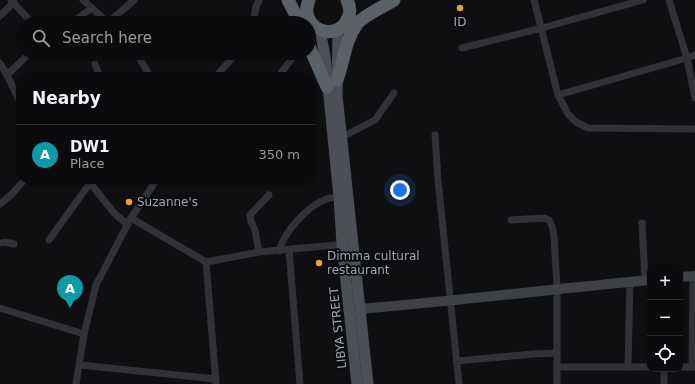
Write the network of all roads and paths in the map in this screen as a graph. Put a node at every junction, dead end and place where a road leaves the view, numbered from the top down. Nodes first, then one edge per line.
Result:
1 (83, 0) edge
2 (134, 0) edge
3 (260, 0) edge
4 (288, 0) edge
5 (308, 0) edge
6 (347, 0) edge
7 (388, 0) edge
8 (394, 0) edge
9 (534, 0) edge
10 (644, 0) edge
11 (669, 0) edge
12 (12, 1) edge
13 (92, 8) junction
14 (0, 16) edge
15 (26, 16) edge
16 (81, 16) edge
17 (102, 16) edge
18 (117, 16) edge
19 (254, 16) edge
20 (296, 16) edge
21 (308, 16) edge
22 (343, 25) junction
23 (316, 27) edge
24 (542, 28) junction
25 (320, 30) junction
26 (462, 48) dead end
27 (695, 55) edge
28 (316, 57) edge
29 (687, 58) junction
30 (23, 60) edge
31 (140, 60) edge
32 (231, 60) edge
33 (291, 60) edge
34 (0, 63) edge
35 (95, 64) dead end
36 (98, 72) edge
37 (146, 72) edge
38 (220, 72) edge
39 (282, 72) edge
40 (7, 75) junction
41 (332, 83) junction
42 (394, 93) dead end
43 (16, 94) edge
44 (558, 95) junction
45 (695, 98) edge
46 (695, 129) edge
47 (435, 135) dead end
48 (342, 137) junction
49 (21, 184) edge
50 (87, 184) edge
51 (91, 184) edge
52 (154, 184) edge
53 (269, 195) dead end
54 (339, 198) junction
55 (0, 204) edge
56 (131, 218) junction
57 (511, 220) dead end
58 (642, 223) dead end
59 (128, 225) junction
60 (49, 240) dead end
61 (0, 243) edge
62 (14, 244) dead end
63 (347, 244) junction
64 (289, 250) junction
65 (279, 251) junction
66 (259, 252) junction
67 (206, 262) junction
68 (647, 270) edge
69 (694, 276) edge
70 (683, 277) edge
71 (647, 280) edge
72 (630, 282) junction
73 (557, 288) junction
74 (451, 302) junction
75 (0, 308) edge
76 (360, 309) junction
77 (84, 334) junction
78 (557, 353) junction
79 (457, 361) junction
80 (80, 365) junction
81 (557, 367) junction
82 (628, 367) junction
83 (647, 367) edge
84 (693, 367) edge
85 (664, 372) edge
86 (216, 382) edge
87 (76, 384) edge
88 (300, 384) edge
89 (357, 384) edge
90 (368, 384) edge
91 (460, 384) edge
92 (557, 384) edge
93 (664, 384) edge

1 - 13 street
2 - 18 street
3 - 19 street
4 - 20 highway
5 - 21 highway
6 - 22 highway
7 - 22 highway
8 - 41 highway
9 - 24 street
10 - 24 street
11 - 29 street
12 - 14 street
12 - 15 street
13 - 16 street
13 - 17 street
22 - 25 highway
22 - 41 main road, LIBYA STREET
23 - 25 highway
24 - 26 street
24 - 44 street
25 - 41 main road, LIBYA STREET
27 - 29 street
28 - 41 highway
29 - 44 street
29 - 45 street
30 - 40 street
31 - 37 street
32 - 38 street
33 - 39 street
34 - 40 street
35 - 36 street
40 - 43 street
41 - 48 main road, LIBYA STREET
41 - 54 main road, LIBYA STREET
42 - 48 street
44 - 46 street
47 - 74 street
48 - 63 main road, LIBYA STREET
49 - 55 street
50 - 60 street
51 - 59 street
52 - 56 street
53 - 66 street
54 - 63 main road, LIBYA STREET
54 - 65 street
56 - 59 street
56 - 67 street
57 - 73 street
58 - 68 street
59 - 77 street
61 - 62 street
63 - 64 street
63 - 76 main road, LIBYA STREET
63 - 89 main road, LIBYA STREET
64 - 65 street
64 - 88 street
65 - 66 street
66 - 67 street
67 - 86 street
69 - 70 street
69 - 84 street
71 - 72 street
72 - 73 street
72 - 82 street
73 - 74 street
73 - 78 street
74 - 76 street
74 - 79 street
75 - 77 street
76 - 90 main road, LIBYA STREET
77 - 80 street
78 - 79 street
78 - 81 street
79 - 91 street
80 - 86 street
80 - 87 street
81 - 82 street
81 - 92 street
82 - 83 street
85 - 93 street

